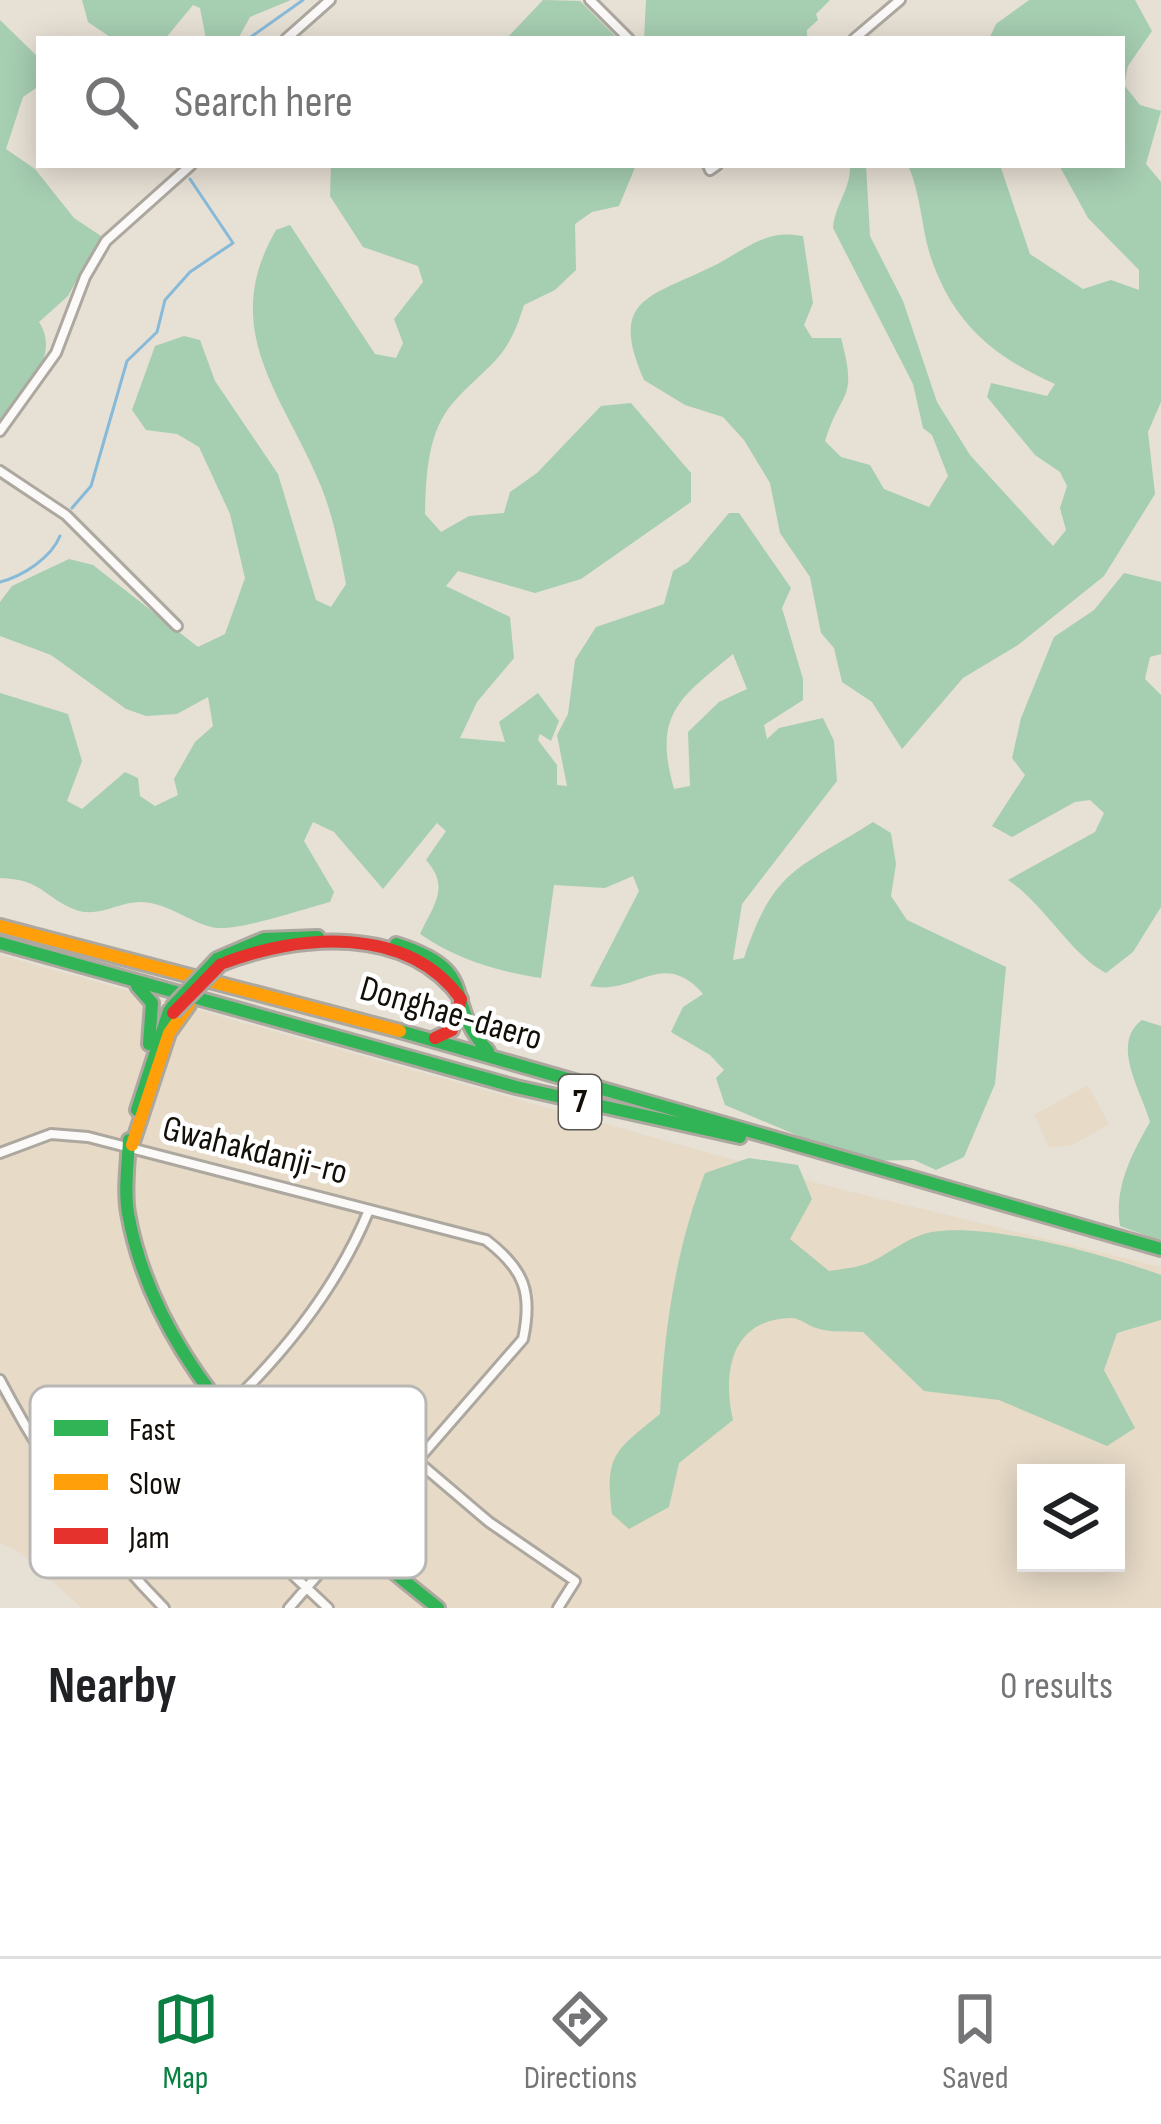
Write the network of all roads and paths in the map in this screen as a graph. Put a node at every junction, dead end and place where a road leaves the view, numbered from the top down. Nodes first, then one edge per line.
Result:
1 (329, 0) edge
2 (590, 0) edge
3 (900, 0) edge
4 (289, 36) edge
5 (626, 36) edge
6 (858, 36) edge
7 (188, 168) edge
8 (0, 430) edge
9 (0, 471) edge
10 (177, 626) dead end
11 (0, 926) edge
12 (0, 943) edge
13 (219, 961) junction
14 (77, 964) junction
15 (288, 1024) junction
16 (432, 1039) junction
17 (496, 1058) junction
18 (129, 1147) junction
19 (0, 1153) edge
20 (369, 1210) junction
21 (1161, 1253) edge
22 (0, 1380) edge
23 (211, 1386) edge
24 (249, 1386) edge
25 (30, 1437) edge
26 (426, 1449) edge
27 (426, 1468) edge
28 (138, 1578) edge
29 (296, 1578) edge
30 (315, 1578) edge
31 (400, 1578) edge
32 (306, 1588) junction
33 (164, 1608) edge
34 (290, 1608) edge
35 (328, 1608) edge
36 (438, 1608) edge
37 (558, 1608) edge

1 - 4 street
2 - 5 street
3 - 6 street
7 - 8 street
9 - 10 street
11 - 16 main road, Donghae-daero
12 - 14 main road, Donghae-daero / 7
13 - 16 main road
13 - 17 main road
13 - 18 main road, bridge
14 - 15 main road, Donghae-daero / 7
14 - 18 main road
15 - 18 main road
15 - 21 main road, Donghae-daero / 7
16 - 17 main road, Donghae-daero
17 - 21 main road, Donghae-daero
18 - 19 street, Gwahakdanji-ro
18 - 20 street, Gwahakdanji-ro
18 - 23 main road, Gwahakdanji-ro
20 - 24 street, Gwahakdanji-ro
20 - 26 street, Gwahakdanji-ro
22 - 25 street
27 - 37 street
28 - 33 street
29 - 32 street
30 - 32 street
31 - 36 main road, Gwahakdanji-ro
32 - 34 street
32 - 35 street

